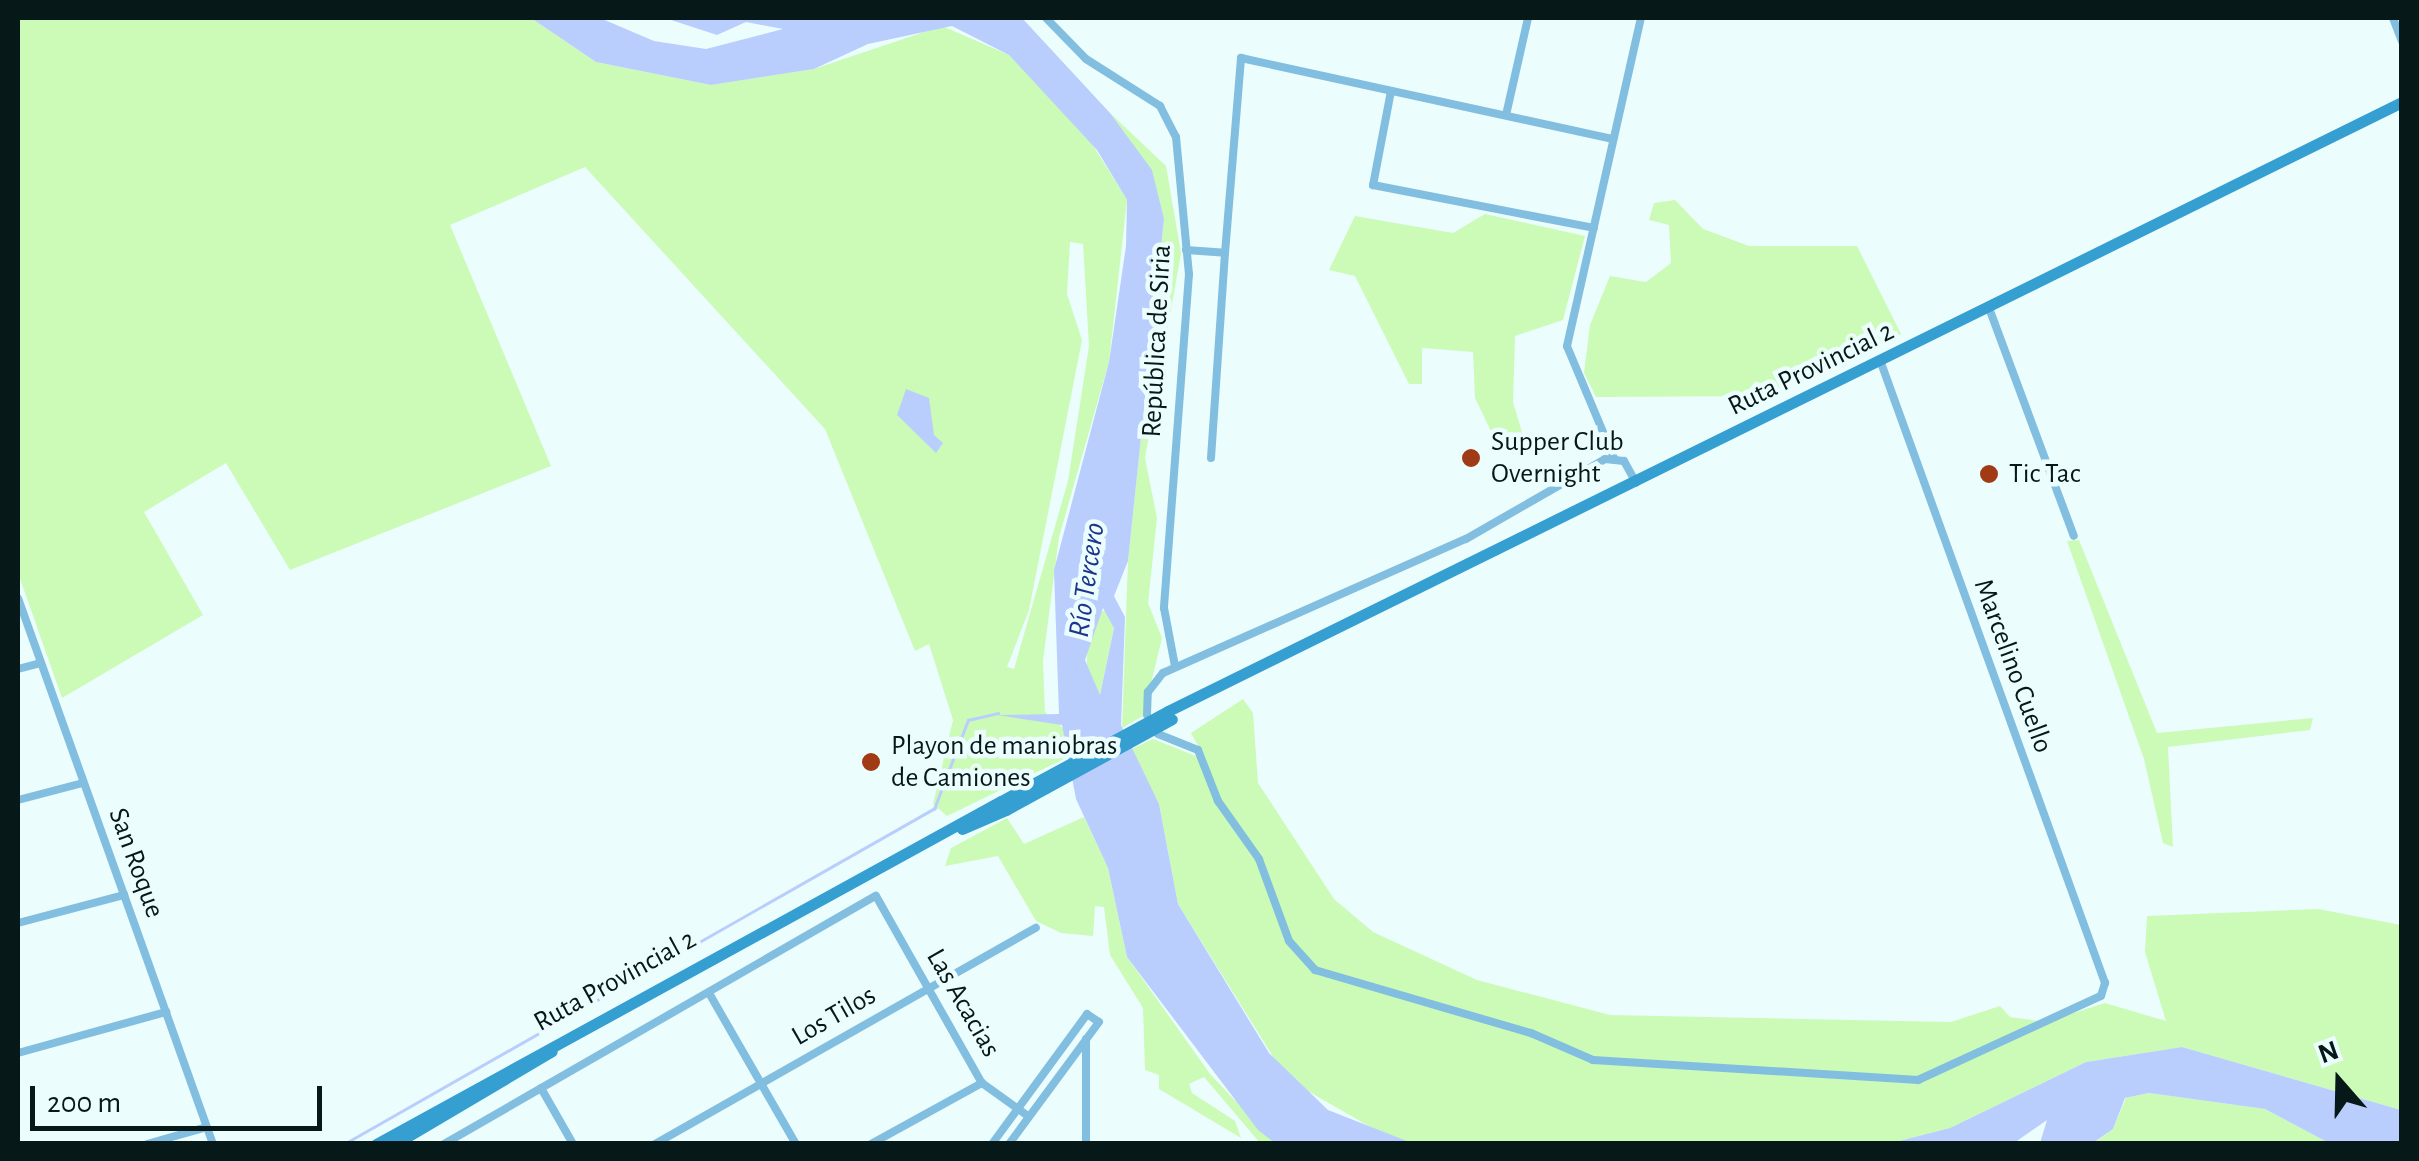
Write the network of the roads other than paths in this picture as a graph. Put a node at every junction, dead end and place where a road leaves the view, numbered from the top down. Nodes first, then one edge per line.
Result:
1 (1046, 18) edge
2 (1528, 18) edge
3 (1641, 18) edge
4 (2393, 18) edge
5 (2402, 41) edge
6 (1390, 90) junction
7 (2402, 102) edge
8 (1506, 115) junction
9 (1613, 139) junction
10 (1594, 228) junction
11 (1186, 250) junction
12 (1225, 253) junction
13 (1989, 308) junction
14 (1881, 363) junction
15 (1210, 458) dead end
16 (1614, 458) junction
17 (1636, 483) junction
18 (2074, 536) dead end
19 (18, 598) edge
20 (40, 663) junction
21 (1175, 666) junction
22 (18, 669) edge
23 (1147, 715) dead end
24 (1158, 734) dead end
25 (83, 783) junction
26 (18, 800) edge
27 (124, 895) junction
28 (18, 924) edge
29 (1036, 928) dead end
30 (929, 988) junction
31 (709, 993) junction
32 (166, 1012) junction
33 (566, 1037) junction
34 (1086, 1039) junction
35 (18, 1053) edge
36 (982, 1082) junction
37 (762, 1083) junction
38 (541, 1088) junction
39 (1016, 1110) junction
40 (1028, 1116) junction
41 (207, 1126) junction
42 (147, 1144) edge
43 (213, 1144) edge
44 (376, 1144) edge
45 (394, 1144) edge
46 (444, 1144) edge
47 (573, 1144) edge
48 (656, 1144) edge
49 (796, 1144) edge
50 (872, 1144) edge
51 (992, 1144) edge
52 (1010, 1144) edge
53 (1086, 1144) edge

1 - 11 street, República de Siria
2 - 8 street
3 - 9 street
4 - 5 street
6 - 8 street
6 - 10 street
6 - 12 street
7 - 13 main road, Ruta Provincial 2
8 - 9 street
9 - 10 street
10 - 16 street
11 - 12 street
11 - 21 street, República de Siria
12 - 15 street
13 - 14 main road, Ruta Provincial 2
13 - 18 street
14 - 17 main road, Ruta Provincial 2
14 - 24 street, Marcelino Cuello
16 - 17 street
16 - 21 street
17 - 33 main road, Ruta Provincial 2, bridge
19 - 20 street, San Roque
20 - 22 street
20 - 25 street, San Roque
21 - 23 street
25 - 26 street
25 - 27 street, San Roque
27 - 28 street
27 - 32 street, San Roque
29 - 30 street, Los Tilos
30 - 31 street, Las Acacias
30 - 36 street, Las Acacias
30 - 37 street, Los Tilos
31 - 37 street
31 - 38 street
32 - 35 street
32 - 41 street, San Roque
33 - 44 main road, Ruta Provincial 2
33 - 45 main road
34 - 39 street
34 - 40 street
34 - 53 street
36 - 39 street, Las Acacias
36 - 50 street
37 - 48 street, Los Tilos
37 - 49 street
38 - 46 street
38 - 47 street
39 - 40 street, Las Acacias
39 - 51 street
40 - 52 street
41 - 42 street
41 - 43 street, San Roque

